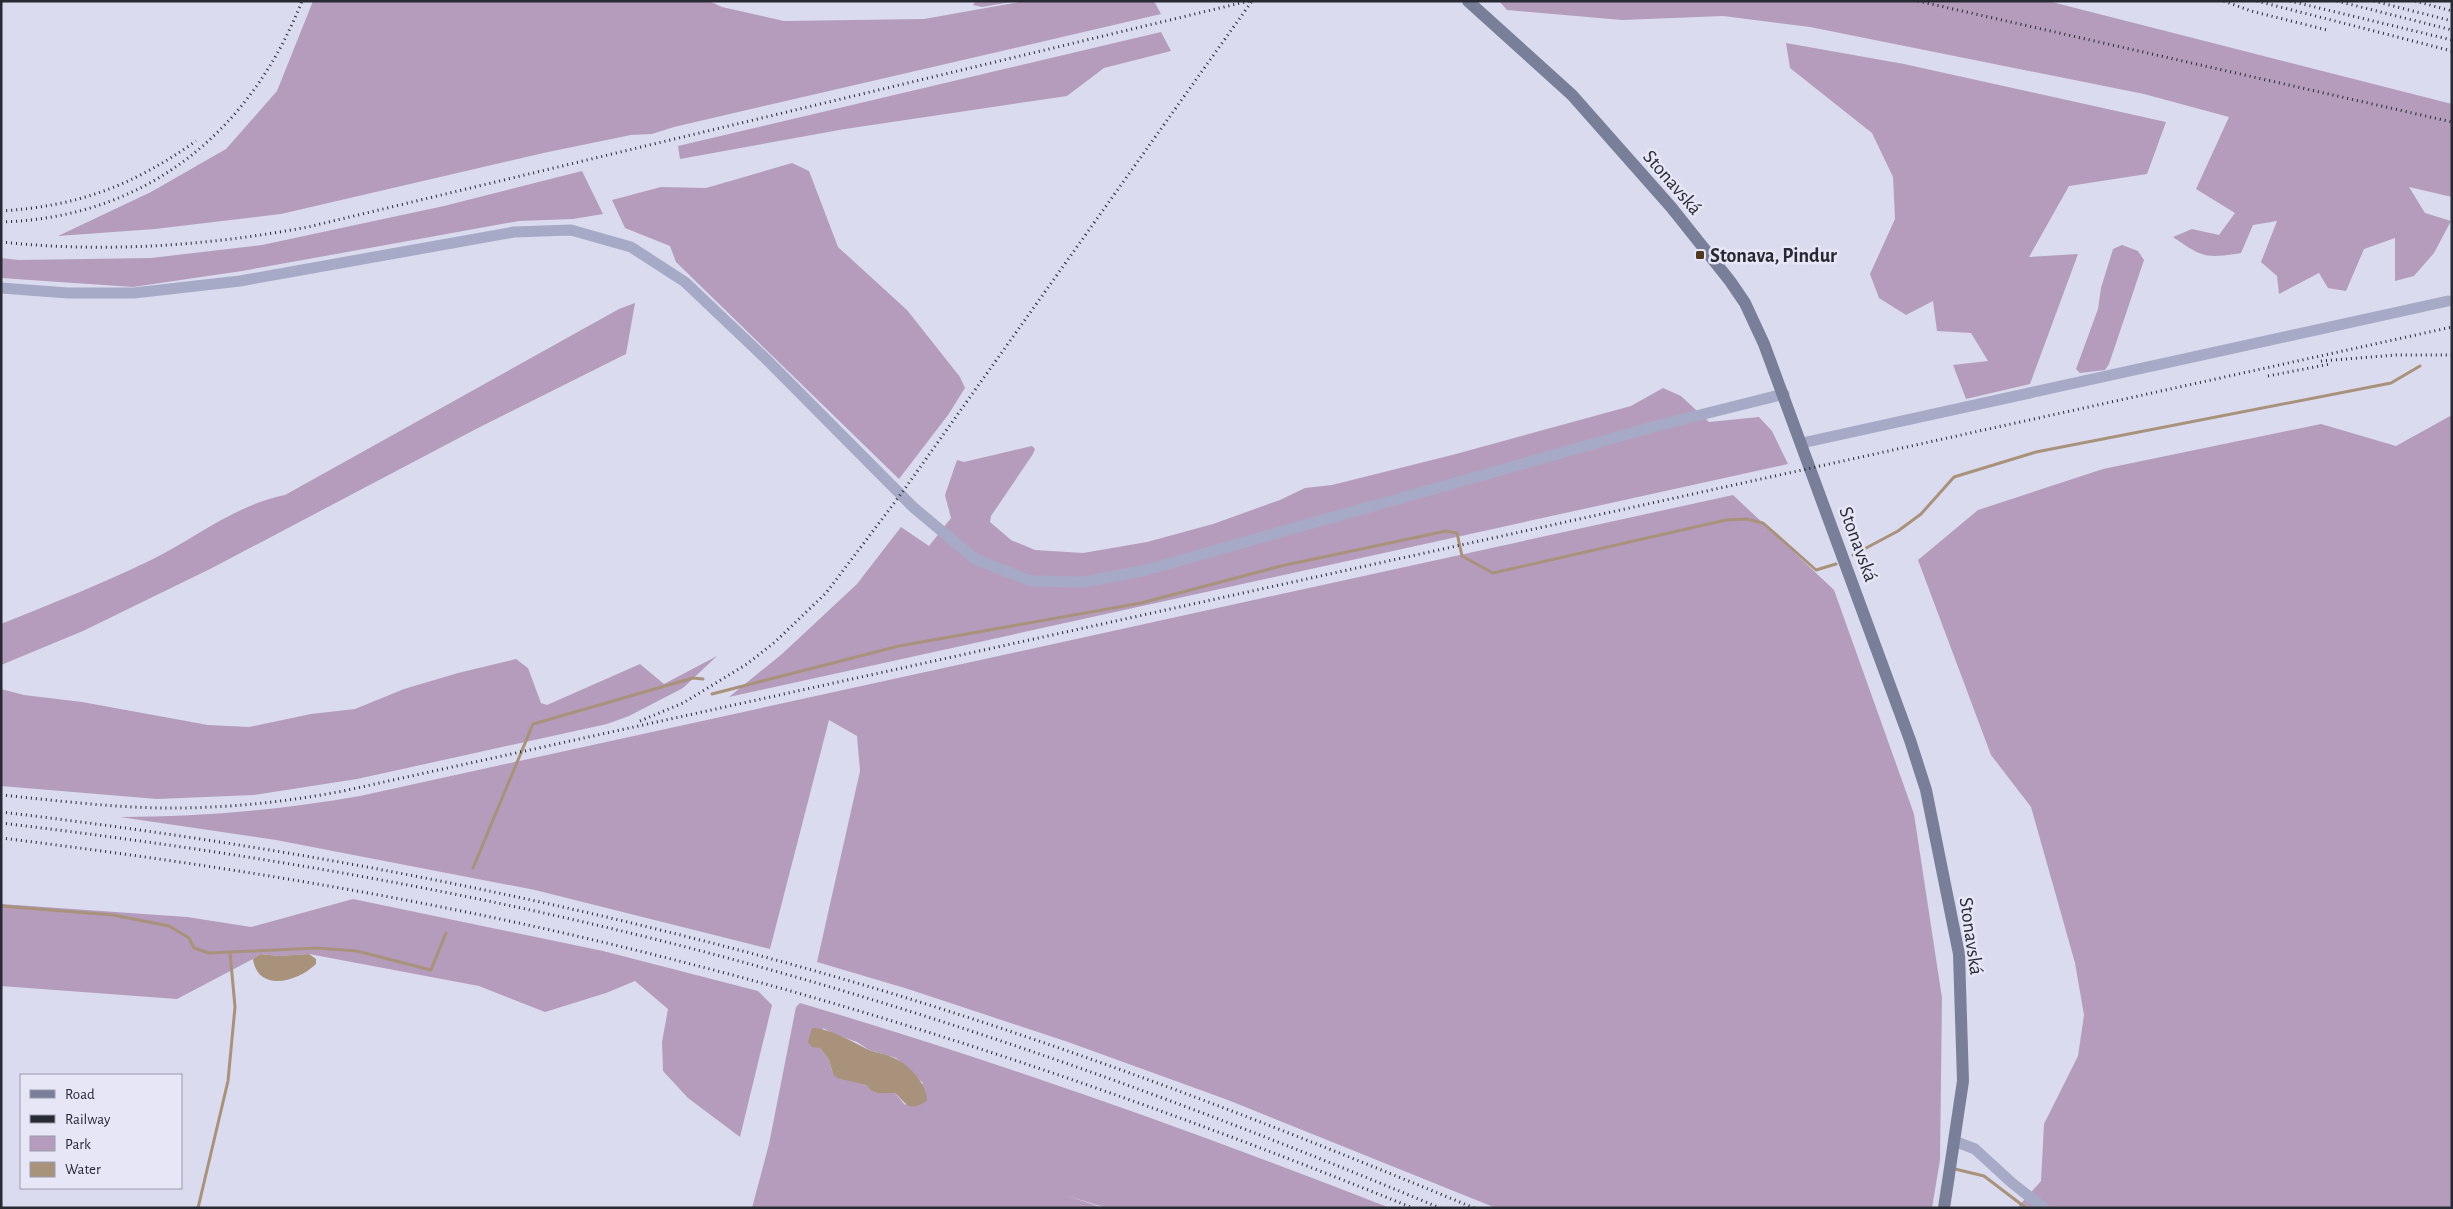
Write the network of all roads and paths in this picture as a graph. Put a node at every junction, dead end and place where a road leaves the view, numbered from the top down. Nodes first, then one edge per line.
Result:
1 (1468, 1) edge
2 (1, 288) edge
3 (2448, 302) dead end
4 (1784, 394) junction
5 (1802, 443) junction
6 (1954, 1141) junction
7 (1944, 1208) edge
8 (2044, 1208) edge

1 - 4 street, Stonavská
2 - 4 street
3 - 5 street
4 - 5 street, Stonavská
5 - 6 street, Stonavská
6 - 7 street, Stonavská
6 - 8 street

